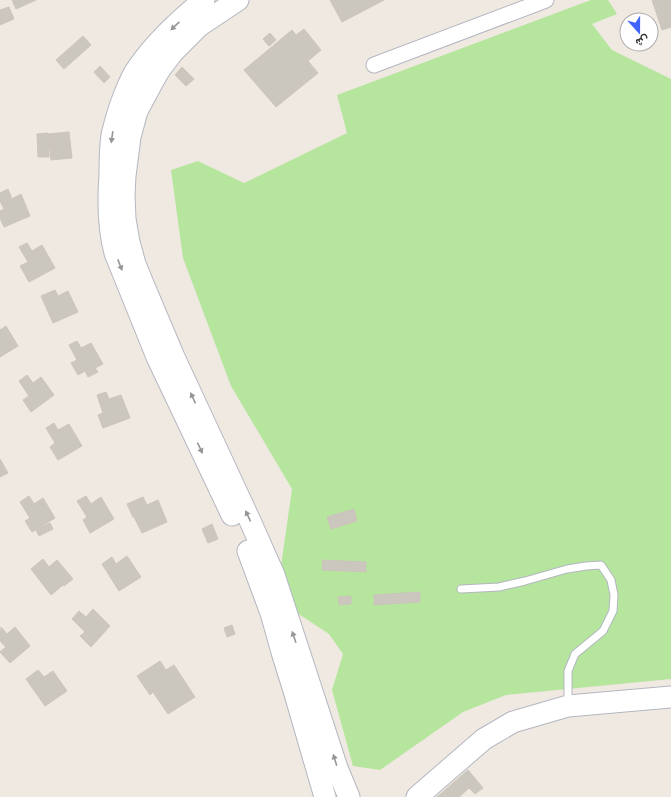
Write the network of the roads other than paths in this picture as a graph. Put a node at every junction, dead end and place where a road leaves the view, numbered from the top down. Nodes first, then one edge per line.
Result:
1 (204, 0) edge
2 (546, 0) edge
3 (230, 3) edge
4 (374, 65) dead end
5 (460, 589) dead end
6 (671, 697) edge
7 (568, 706) junction
8 (326, 797) edge
9 (348, 797) edge
10 (417, 797) edge

1 -> 8 main road
2 - 4 street
9 -> 3 main road
5 - 7 lane
6 - 7 main road
7 - 10 main road

